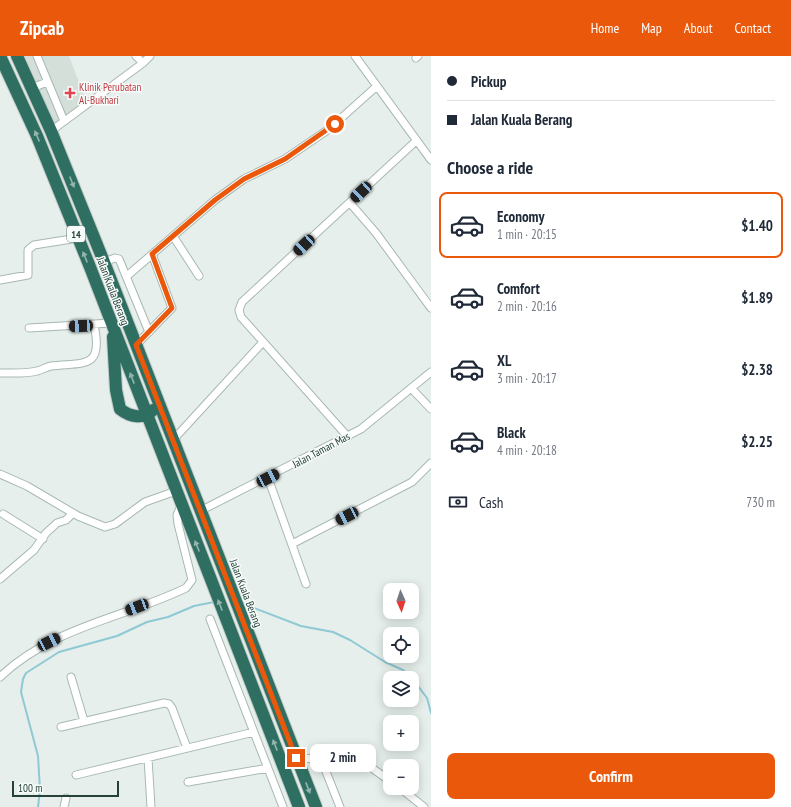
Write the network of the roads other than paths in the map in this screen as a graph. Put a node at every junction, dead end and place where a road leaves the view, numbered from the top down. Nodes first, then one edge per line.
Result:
1 (0, 56) edge
2 (17, 56) edge
3 (37, 56) edge
4 (136, 56) edge
5 (150, 56) edge
6 (355, 56) edge
7 (143, 63) junction
8 (47, 82) junction
9 (377, 86) junction
10 (32, 88) junction
11 (64, 121) junction
12 (51, 131) junction
13 (416, 141) junction
14 (431, 160) edge
15 (350, 203) junction
16 (173, 236) junction
17 (78, 238) junction
18 (152, 254) junction
19 (104, 262) junction
20 (127, 276) junction
21 (199, 276) dead end
22 (0, 280) edge
23 (431, 308) edge
24 (112, 324) junction
25 (94, 325) junction
26 (29, 328) dead end
27 (149, 332) junction
28 (264, 342) junction
29 (136, 345) junction
30 (431, 372) edge
31 (0, 373) edge
32 (153, 387) junction
33 (412, 388) junction
34 (431, 409) edge
35 (146, 414) junction
36 (348, 437) junction
37 (173, 440) junction
38 (431, 463) edge
39 (0, 474) edge
40 (268, 478) junction
41 (176, 491) junction
42 (181, 506) junction
43 (200, 511) junction
44 (3, 514) dead end
45 (73, 514) junction
46 (43, 539) junction
47 (292, 544) junction
48 (0, 579) edge
49 (306, 584) dead end
50 (210, 619) dead end
51 (239, 652) junction
52 (225, 658) junction
53 (0, 677) edge
54 (71, 677) dead end
55 (84, 721) junction
56 (61, 727) dead end
57 (254, 732) junction
58 (187, 748) junction
59 (148, 758) junction
60 (296, 758) junction
61 (321, 759) junction
62 (268, 768) junction
63 (76, 775) dead end
64 (383, 776) edge
65 (188, 782) dead end
66 (409, 795) edge
67 (66, 798) dead end
68 (64, 807) edge
69 (151, 807) edge
70 (283, 807) edge
71 (299, 807) edge
72 (316, 807) edge
73 (340, 807) edge
74 (424, 807) edge

17 -> 1 highway, Jalan Kuala Berang / 14
2 - 10 highway, Jalan Kuala Berang / 14
3 - 8 street
4 - 7 street
5 - 7 street
6 - 9 street
7 - 11 street
8 - 10 street
8 - 11 street
9 - 13 street
9 - 16 street
10 - 12 highway, Jalan Kuala Berang / 14
11 - 12 street
12 -> 19 highway, Jalan Kuala Berang / 14
13 - 14 street
13 - 15 street
15 - 23 street
15 - 28 street
16 - 18 street
16 - 21 street
17 - 22 street
24 -> 17 highway, Jalan Kuala Berang / 14
18 - 20 street
18 - 27 street
19 - 20 street
19 - 29 highway, Jalan Kuala Berang / 14
20 - 27 street
24 - 25 street
35 -> 24 highway, Jalan Kuala Berang / 14
24 - 35 highway
25 - 26 street
25 - 31 street
27 - 29 street
28 - 36 street
28 - 37 street
29 - 32 highway, Jalan Kuala Berang / 14
30 - 33 street, Jalan Taman Mas
32 - 35 highway
32 - 37 highway, Jalan Kuala Berang / 14
33 - 34 street
33 - 36 street, Jalan Taman Mas
35 - 41 highway, Jalan Kuala Berang / 14
36 - 40 street, Jalan Taman Mas
37 - 43 highway, Jalan Kuala Berang / 14
38 - 47 street
39 - 45 street
40 - 43 street, Jalan Taman Mas
40 - 47 street
41 - 42 highway, Jalan Kuala Berang / 14
41 - 45 street
51 -> 42 highway, Jalan Kuala Berang / 14
42 - 53 street
43 - 60 highway, Jalan Kuala Berang / 14
44 - 46 street
45 - 46 street
46 - 48 street
47 - 49 street
50 - 52 street
51 - 52 street
71 -> 51 highway, Jalan Kuala Berang / 14
52 - 57 street
54 - 55 street
55 - 56 street
55 - 58 street
57 - 58 street
57 - 62 street
58 - 59 street
59 - 63 street
59 - 69 street
60 - 61 street
60 -> 72 highway, Jalan Kuala Berang / 14
61 - 64 street
61 - 73 street
62 - 65 street
62 - 70 street
66 - 74 street
67 - 68 street

